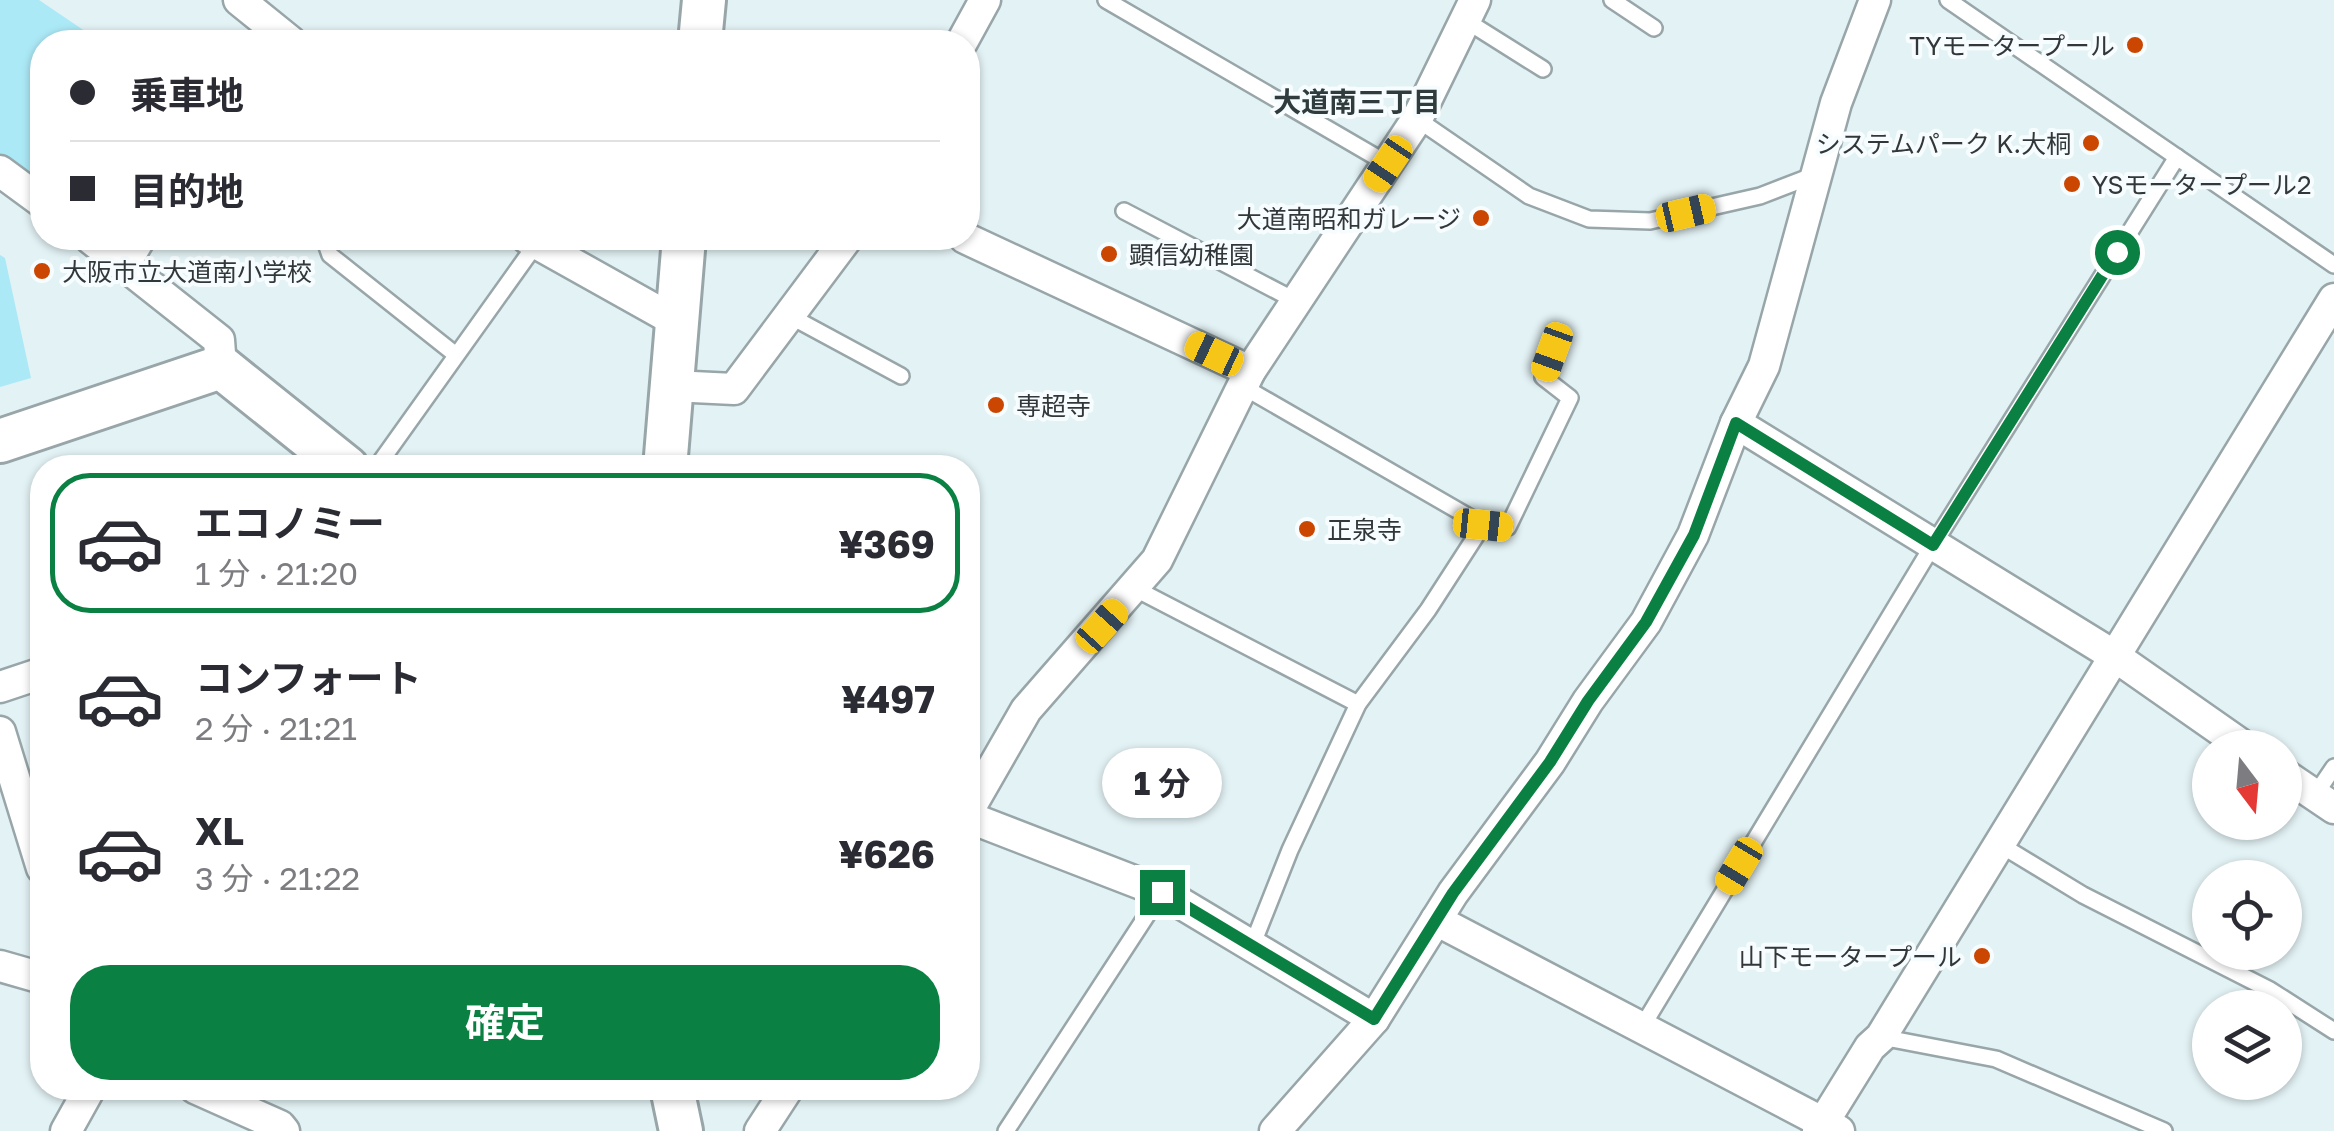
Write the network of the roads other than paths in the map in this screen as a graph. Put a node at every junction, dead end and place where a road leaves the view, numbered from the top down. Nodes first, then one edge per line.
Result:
1 (239, 0) edge
2 (704, 0) edge
3 (985, 0) edge
4 (1106, 0) edge
5 (1612, 0) edge
6 (1876, 0) edge
7 (1948, 0) edge
8 (1470, 10) edge
9 (1654, 28) dead end
10 (268, 30) edge
11 (701, 30) edge
12 (969, 30) edge
13 (1542, 68) dead end
14 (1417, 119) junction
15 (2177, 157) junction
16 (1388, 164) junction
17 (0, 170) edge
18 (1817, 174) junction
19 (30, 193) edge
20 (1124, 211) dead end
21 (980, 245) edge
22 (132, 250) edge
23 (328, 250) edge
24 (525, 250) edge
25 (550, 250) edge
26 (683, 250) edge
27 (838, 250) edge
28 (2334, 265) edge
29 (2334, 299) edge
30 (1296, 301) junction
31 (788, 315) junction
32 (678, 322) junction
33 (1552, 352) dead end
34 (456, 356) junction
35 (221, 367) junction
36 (901, 376) dead end
37 (1246, 378) junction
38 (672, 386) junction
39 (1736, 423) junction
40 (0, 441) edge
41 (331, 455) edge
42 (385, 455) edge
43 (666, 455) edge
44 (1483, 525) junction
45 (1933, 545) junction
46 (1134, 588) junction
47 (2113, 656) junction
48 (30, 678) edge
49 (0, 688) edge
50 (1358, 704) junction
51 (2220, 730) edge
52 (0, 732) edge
53 (2334, 767) edge
54 (2302, 787) edge
55 (980, 792) edge
56 (11, 801) edge
57 (2324, 802) edge
58 (980, 819) edge
59 (30, 842) edge
60 (1999, 844) junction
61 (1162, 892) junction
62 (1436, 920) junction
63 (1252, 946) junction
64 (0, 966) edge
65 (30, 975) edge
66 (1374, 1019) junction
67 (1642, 1027) junction
68 (2334, 1031) edge
69 (1881, 1037) junction
70 (83, 1100) edge
71 (228, 1100) edge
72 (675, 1100) edge
73 (780, 1100) edge
74 (1827, 1128) edge
75 (1282, 1129) edge
76 (66, 1131) edge
77 (284, 1131) edge
78 (681, 1131) edge
79 (760, 1131) edge
80 (1006, 1131) edge
81 (2164, 1131) edge

1 - 10 street
2 - 11 street
3 - 12 street
4 - 16 lane
5 - 9 lane
6 - 18 street
7 - 15 lane
8 - 13 lane
8 - 14 street
14 - 16 street
14 - 18 lane
15 - 28 lane
15 - 45 lane
16 - 30 street
17 - 19 street
18 - 39 street
20 - 30 lane
21 - 37 street
22 - 35 street
23 - 34 lane
24 - 34 lane
25 - 32 street
26 - 32 street
27 - 31 street
29 - 47 street
30 - 37 street
31 - 36 lane
31 - 38 street
32 - 38 street
33 - 44 lane
34 - 42 lane
35 - 40 street
35 - 41 street
37 - 44 lane
37 - 46 street
38 - 43 street
39 - 45 street
39 - 62 street
44 - 50 lane
45 - 47 street
45 - 67 lane
46 - 50 lane
46 - 55 street
47 - 51 street
47 - 60 street
48 - 49 street
50 - 63 lane
52 - 56 street
53 - 57 lane
54 - 57 street
56 - 59 street
58 - 61 street
60 - 68 lane
60 - 69 street
61 - 63 street
61 - 80 lane
62 - 66 street
62 - 67 street
63 - 66 street
64 - 65 street
66 - 75 street
67 - 74 street
69 - 74 street
69 - 81 lane
70 - 76 street
71 - 77 street
72 - 78 street
73 - 79 street

